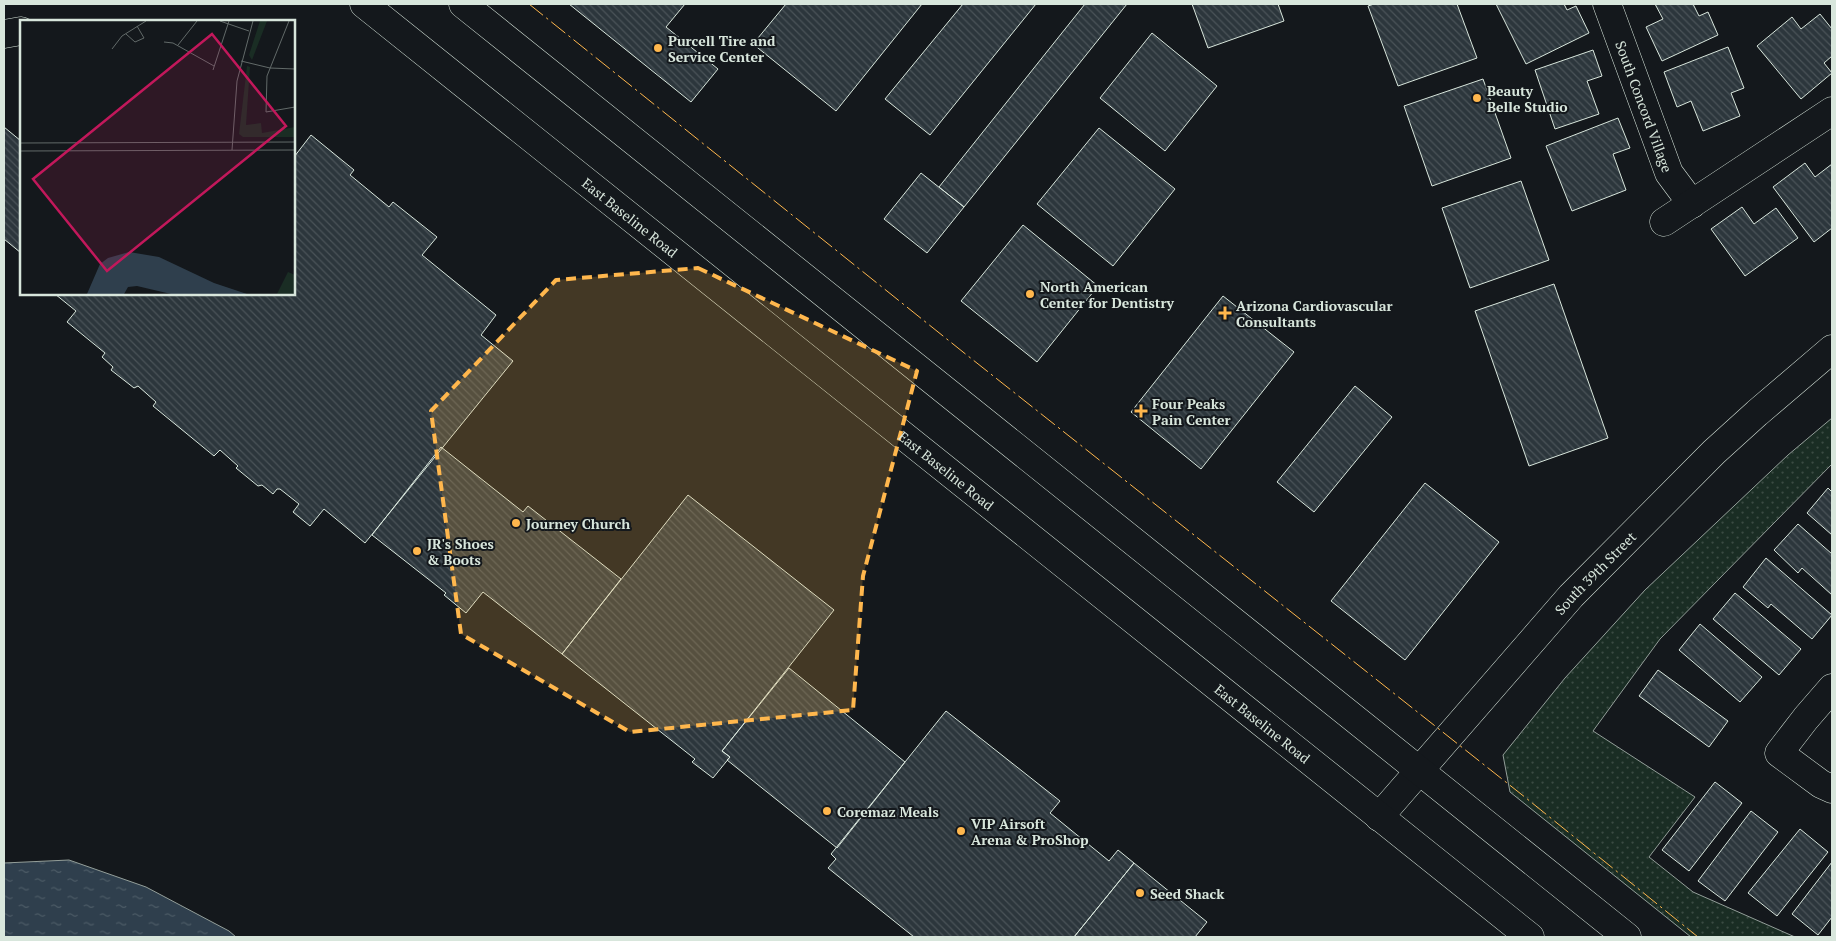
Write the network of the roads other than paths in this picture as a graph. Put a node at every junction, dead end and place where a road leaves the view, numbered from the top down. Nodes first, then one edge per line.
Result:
1 (364, 4) edge
2 (463, 4) edge
3 (1607, 4) edge
4 (20, 31) edge
5 (4, 34) edge
6 (1832, 111) edge
7 (1692, 204) junction
8 (1664, 222) dead end
9 (1832, 349) edge
10 (1832, 688) edge
11 (1419, 771) junction
12 (1832, 788) edge
13 (1379, 817) junction
14 (1530, 937) edge
15 (1627, 937) edge

1 - 13 main road, East Baseline Road
2 - 11 main road
3 - 7 main road, South Concord Village
4 - 5 main road
6 - 7 main road
7 - 8 main road
9 - 11 main road, South 39th Street
10 - 12 main road
11 - 13 main road, South 39th Street
11 - 15 main road
13 - 14 main road, East Baseline Road

